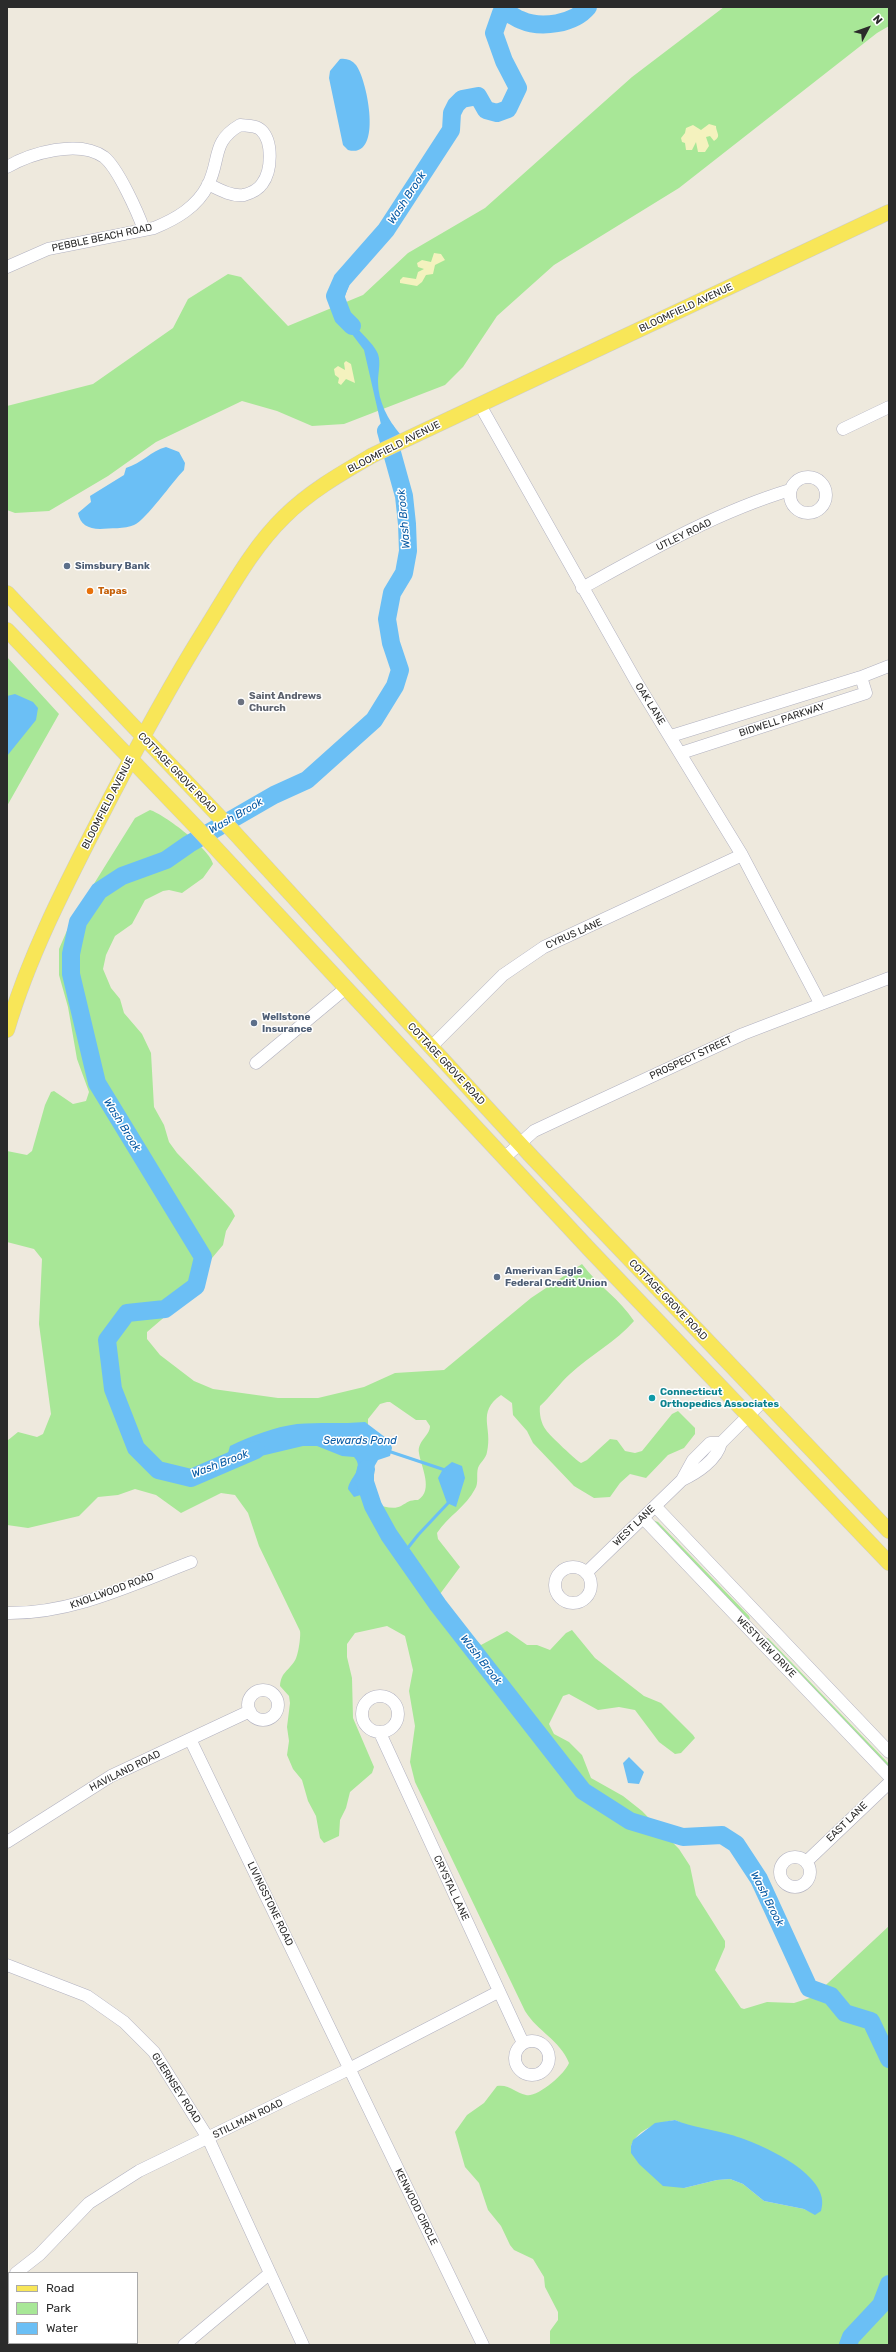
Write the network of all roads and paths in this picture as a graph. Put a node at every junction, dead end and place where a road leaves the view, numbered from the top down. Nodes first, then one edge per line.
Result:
1 (7, 166) edge
2 (208, 184) junction
3 (889, 212) edge
4 (144, 230) junction
5 (7, 267) edge
6 (480, 405) junction
7 (889, 407) edge
8 (843, 429) dead end
9 (790, 490) dead end
10 (582, 588) junction
11 (7, 593) edge
12 (7, 630) edge
13 (889, 666) edge
14 (860, 676) junction
15 (671, 736) junction
16 (142, 737) junction
17 (681, 753) junction
18 (131, 759) junction
19 (742, 855) junction
20 (889, 978) edge
21 (346, 988) junction
22 (820, 1003) junction
23 (7, 1030) edge
24 (430, 1048) junction
25 (256, 1063) dead end
26 (520, 1144) junction
27 (504, 1158) junction
28 (764, 1400) junction
29 (748, 1416) junction
30 (655, 1506) junction
31 (642, 1518) junction
32 (889, 1531) edge
33 (191, 1562) dead end
34 (889, 1563) edge
35 (586, 1573) dead end
36 (7, 1613) edge
37 (250, 1711) dead end
38 (380, 1733) dead end
39 (190, 1739) junction
40 (889, 1752) edge
41 (889, 1776) edge
42 (889, 1783) edge
43 (7, 1842) edge
44 (806, 1862) dead end
45 (7, 1965) edge
46 (498, 1992) junction
47 (523, 2043) dead end
48 (349, 2069) junction
49 (208, 2138) junction
50 (17, 2272) edge
51 (269, 2274) junction
52 (184, 2345) edge
53 (303, 2345) edge
54 (484, 2345) edge

1 - 4 street
2 - 2 street, PEBBLE BEACH ROAD
2 - 4 street, PEBBLE BEACH ROAD
3 - 6 main road, BLOOMFIELD AVENUE
4 - 5 street, PEBBLE BEACH ROAD
6 - 10 street, OAK LANE
6 - 16 main road, BLOOMFIELD AVENUE
7 - 8 street
9 - 10 street, UTLEY ROAD
10 - 15 street, OAK LANE
11 - 16 main road, COTTAGE GROVE ROAD
12 - 18 main road, COTTAGE GROVE ROAD
13 - 14 street, BIDWELL PARKWAY
14 - 15 street, BIDWELL PARKWAY
14 - 17 street, BIDWELL PARKWAY
15 - 17 street, OAK LANE
16 - 18 main road, BLOOMFIELD AVENUE
16 - 24 main road, COTTAGE GROVE ROAD
17 - 19 street, OAK LANE
18 - 21 main road, COTTAGE GROVE ROAD
18 - 23 main road, BLOOMFIELD AVENUE
19 - 22 street, OAK LANE
19 - 24 street, CYRUS LANE
20 - 22 street, PROSPECT STREET
21 - 25 street
21 - 27 main road, COTTAGE GROVE ROAD
22 - 26 street, PROSPECT STREET
24 - 26 main road, COTTAGE GROVE ROAD
26 - 27 street, PROSPECT STREET
26 - 28 main road, COTTAGE GROVE ROAD
27 - 29 main road, COTTAGE GROVE ROAD
28 - 29 street, WEST LANE
28 - 32 main road, COTTAGE GROVE ROAD
29 - 30 street, WEST LANE
29 - 34 main road, COTTAGE GROVE ROAD
30 - 31 street, WEST LANE
30 - 40 street, WESTVIEW DRIVE
31 - 35 street, WEST LANE
31 - 41 street, WESTVIEW DRIVE
33 - 36 street, KNOLLWOOD ROAD
37 - 39 street, HAVILAND ROAD
38 - 46 street, CRYSTAL LANE
39 - 43 street, HAVILAND ROAD
39 - 48 street, LIVINGSTONE ROAD
42 - 44 street, EAST LANE
45 - 49 street, GUERNSEY ROAD
46 - 47 street, CRYSTAL LANE
46 - 48 street, STILLMAN ROAD
48 - 49 street, STILLMAN ROAD
48 - 54 street, KENWOOD CIRCLE
49 - 50 street, STILLMAN ROAD
49 - 51 street, GUERNSEY ROAD
51 - 52 street
51 - 53 street, GUERNSEY ROAD

